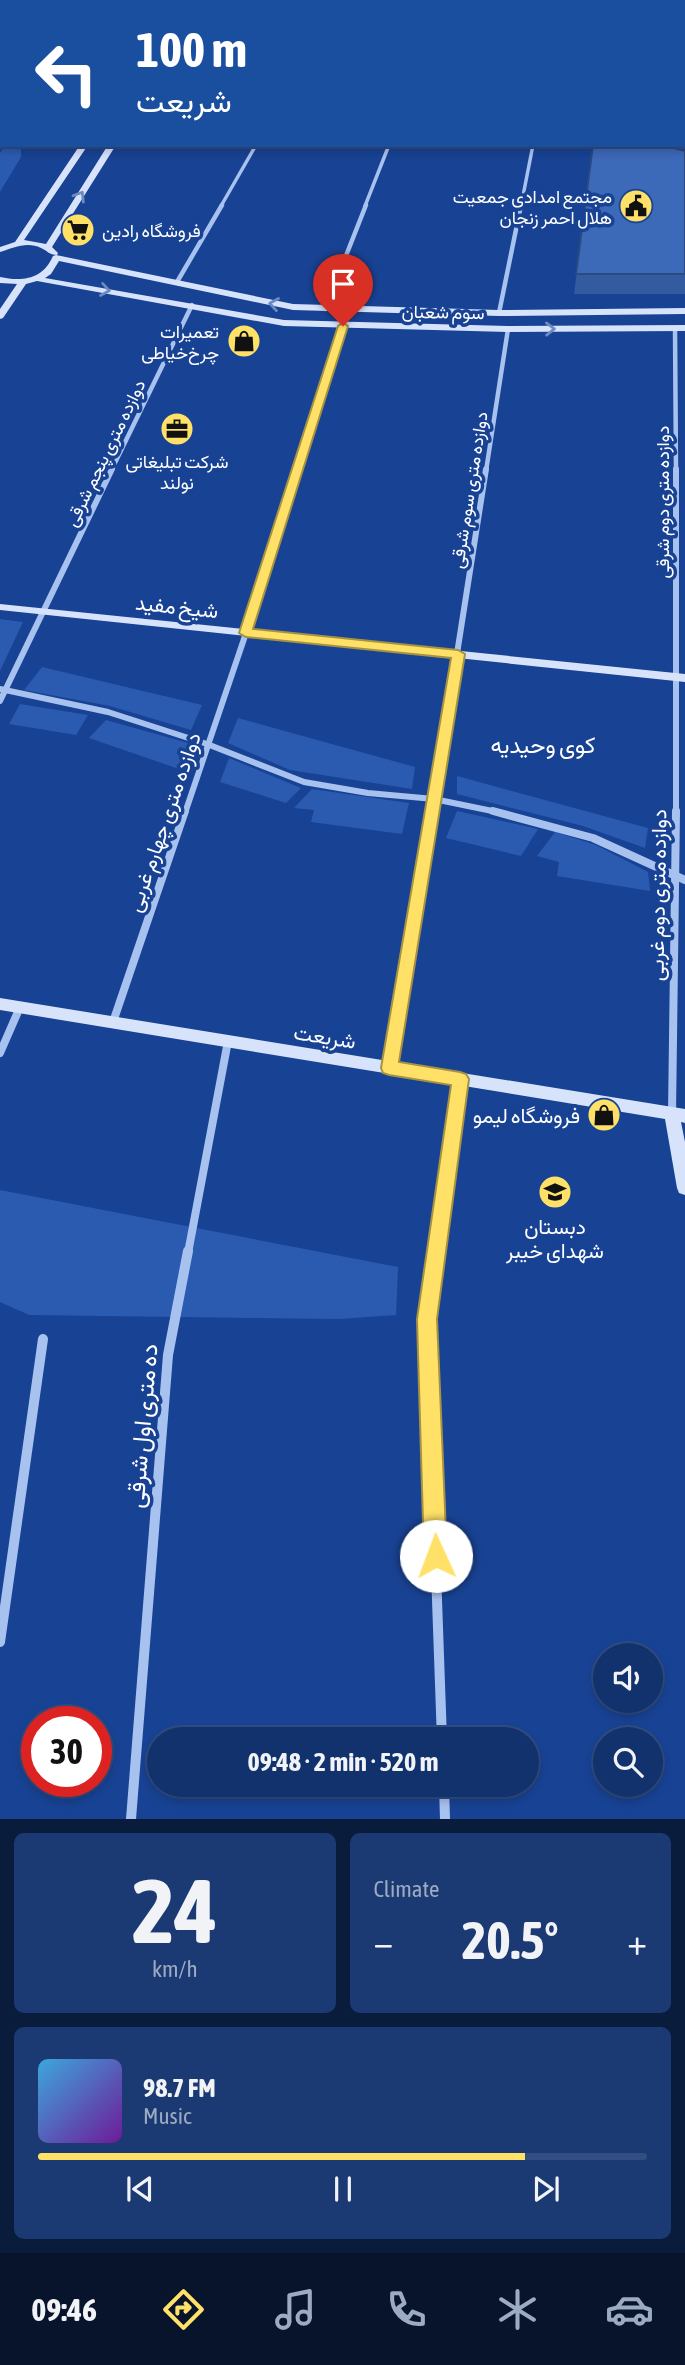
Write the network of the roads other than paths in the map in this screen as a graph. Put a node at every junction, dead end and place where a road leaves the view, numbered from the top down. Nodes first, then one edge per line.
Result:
1 (83, 147) edge
2 (111, 147) edge
3 (255, 147) edge
4 (388, 147) edge
5 (533, 147) edge
6 (18, 243) junction
7 (3, 247) edge
8 (48, 247) junction
9 (56, 258) junction
10 (99, 266) junction
11 (37, 279) junction
12 (0, 280) edge
13 (23, 282) junction
14 (177, 282) junction
15 (82, 286) junction
16 (192, 306) junction
17 (325, 309) junction
18 (685, 311) edge
19 (499, 313) junction
20 (0, 316) edge
21 (343, 326) junction
22 (680, 328) edge
23 (508, 329) junction
24 (0, 607) edge
25 (43, 612) junction
26 (246, 633) junction
27 (458, 654) junction
28 (681, 677) edge
29 (2, 690) edge
30 (0, 701) edge
31 (207, 744) junction
32 (434, 799) junction
33 (675, 876) junction
34 (685, 880) edge
35 (0, 1003) edge
36 (20, 1007) junction
37 (113, 1022) junction
38 (228, 1041) junction
39 (0, 1053) edge
40 (389, 1068) junction
41 (460, 1079) junction
42 (679, 1115) edge
43 (685, 1188) edge
44 (43, 1339) dead end
45 (0, 1642) edge
46 (442, 1727) edge
47 (444, 1797) edge
48 (131, 1819) edge
49 (445, 1819) edge

1 - 6 main road
8 -> 2 main road
3 - 14 street
4 - 17 street
5 - 19 street
6 - 7 main road
6 - 8 main road
8 - 9 main road
9 - 10 main road, سوم شعبان
9 - 11 main road
10 - 14 main road, سوم شعبان
10 - 15 main road
11 - 13 main road
11 - 15 main road, سوم شعبان
12 - 13 main road
13 - 20 main road
17 -> 14 main road, سوم شعبان
15 -> 16 main road, سوم شعبان
16 - 21 main road, سوم شعبان
16 - 25 street, دوازده متری پنجم شرقی
17 - 19 main road, سوم شعبان
18 - 19 main road, سوم شعبان
21 - 23 main road, سوم شعبان
21 - 26 street, دوازده متری چهارم غربی
23 -> 22 main road, سوم شعبان
22 - 28 street, دوازده متری دوم شرقی
23 - 27 street, دوازده متری سوم شرقی
24 - 25 main road, شیخ مفید
25 - 26 main road, شیخ مفید
25 - 29 street, دوازده متری پنجم شرقی
26 - 27 main road, شیخ مفید
26 - 31 street, دوازده متری چهارم غربی
27 - 28 main road, شیخ مفید
27 - 32 street, دوازده متری سوم شرقی
28 - 33 street, دوازده متری دوم غربی
29 - 30 street, دوازده متری پنجم شرقی
29 - 31 street
31 - 32 street
31 - 37 street, دوازده متری چهارم غربی
32 - 33 street
32 - 40 street, دوازده متری سوم شرقی
33 - 34 street
33 - 42 street, دوازده متری دوم غربی
35 - 36 main road, شریعت
36 - 37 main road, شریعت
36 - 39 street
37 - 38 main road, شریعت
38 - 40 main road, شریعت
38 - 48 street, ده متری اول شرقی
40 - 41 main road, شریعت
41 - 42 main road, شریعت
41 - 46 street
42 - 43 main road
44 - 45 street
47 - 49 street

